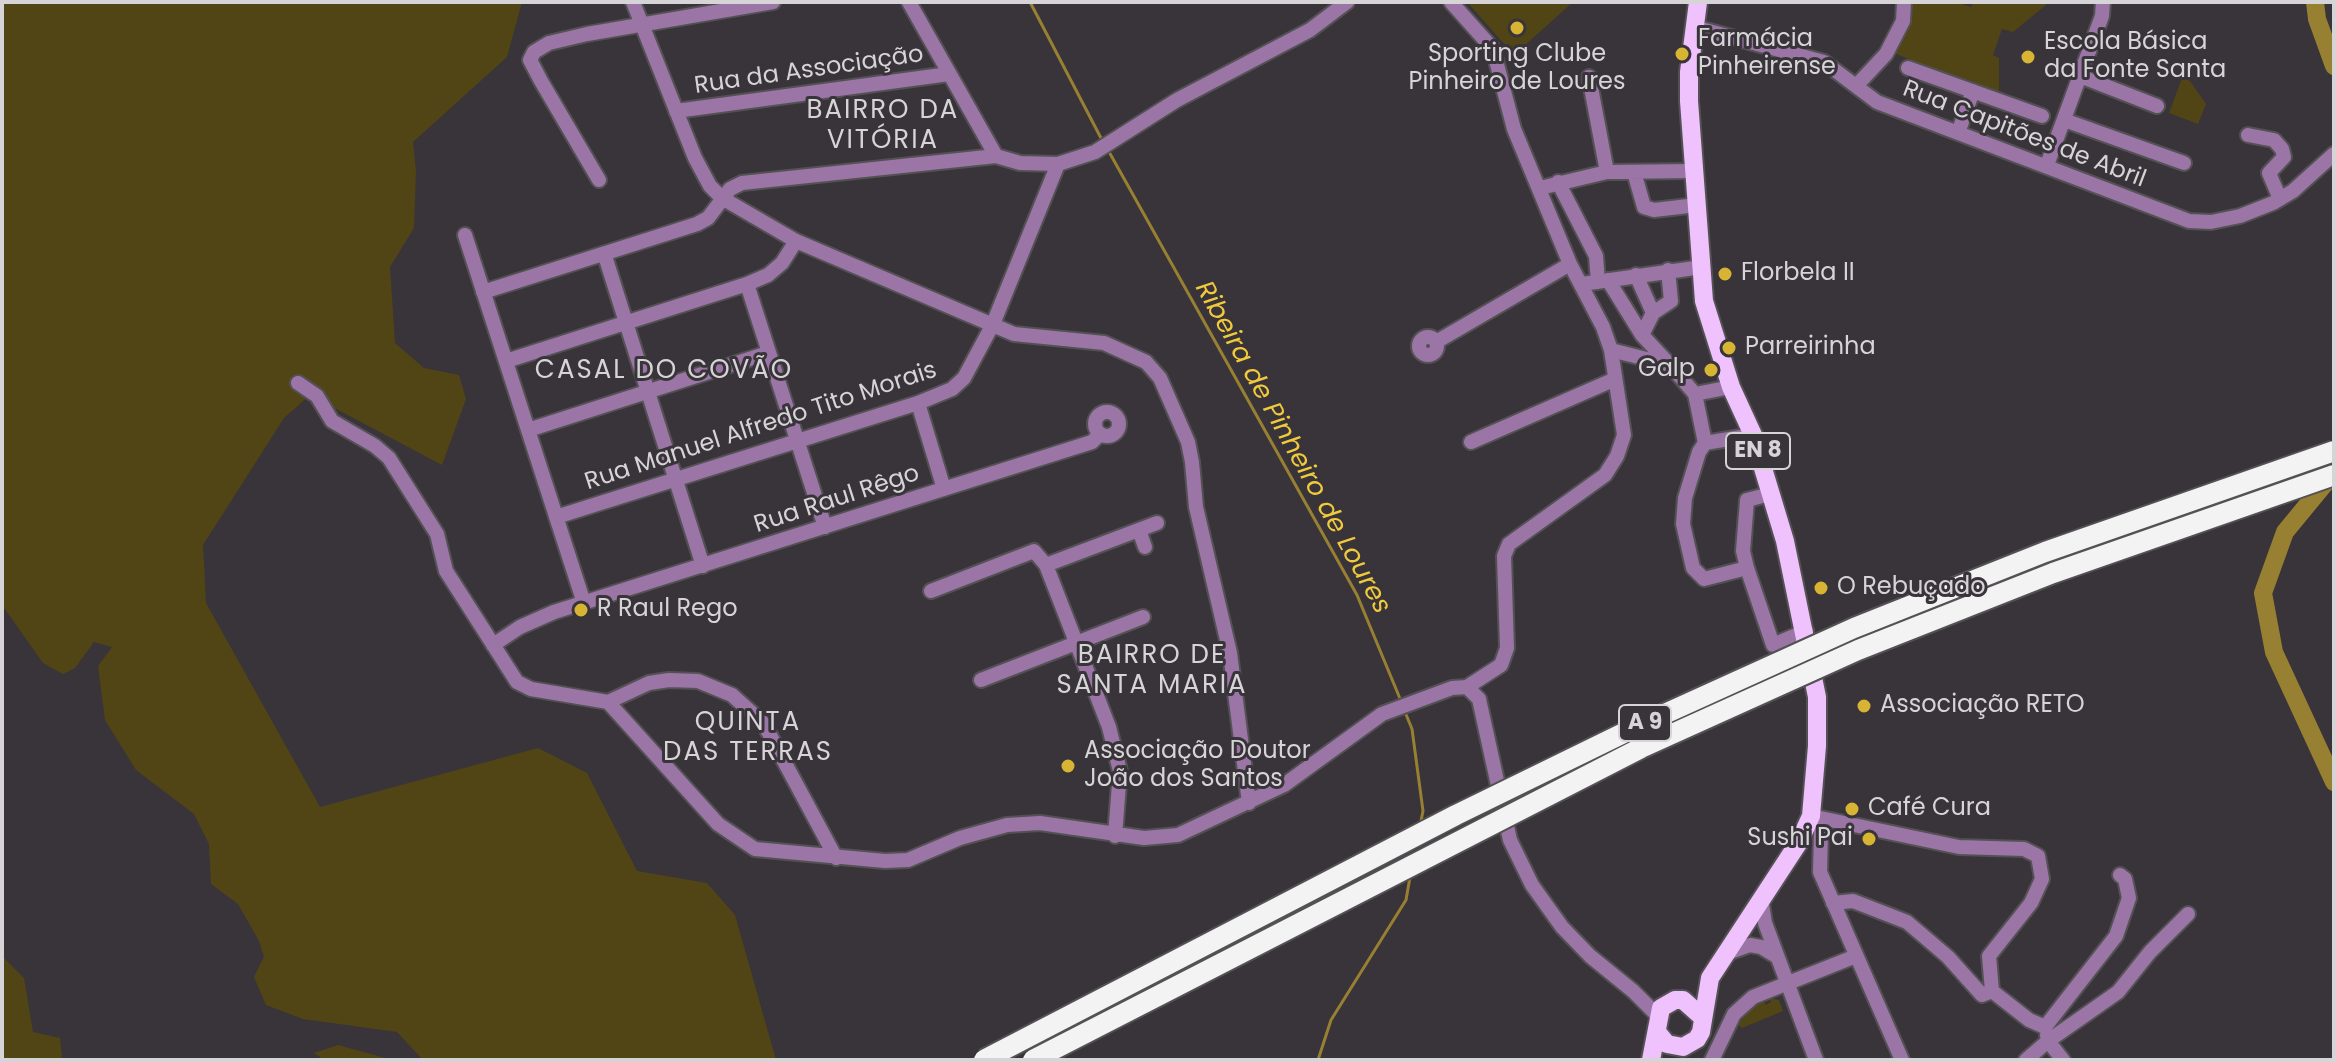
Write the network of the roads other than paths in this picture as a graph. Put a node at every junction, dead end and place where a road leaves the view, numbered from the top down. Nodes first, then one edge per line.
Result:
1 (633, 2) edge
2 (773, 2) edge
3 (909, 2) edge
4 (1347, 2) edge
5 (1451, 2) edge
6 (1681, 2) edge
7 (1904, 2) edge
8 (2103, 2) edge
9 (1696, 14) edge
10 (640, 24) junction
11 (1908, 68) dead end
12 (949, 74) junction
13 (2080, 76) junction
14 (1589, 77) dead end
15 (1857, 85) junction
16 (1973, 91) junction
17 (2157, 106) dead end
18 (676, 111) junction
19 (2042, 116) dead end
20 (2064, 120) junction
21 (1958, 133) junction
22 (2248, 135) dead end
23 (2334, 154) edge
24 (996, 156) junction
25 (2184, 163) dead end
26 (1058, 164) junction
27 (2047, 165) junction
28 (1694, 171) junction
29 (1607, 172) junction
30 (1634, 172) junction
31 (599, 180) dead end
32 (1558, 182) junction
33 (1540, 188) junction
34 (722, 198) junction
35 (2280, 199) junction
36 (1697, 205) junction
37 (465, 235) dead end
38 (796, 241) junction
39 (605, 256) junction
40 (1570, 264) junction
41 (1702, 267) junction
42 (1668, 270) junction
43 (1636, 275) junction
44 (1603, 281) junction
45 (747, 284) junction
46 (1582, 284) junction
47 (483, 292) junction
48 (1653, 313) junction
49 (626, 322) junction
50 (993, 324) junction
51 (1641, 332) junction
52 (1436, 342) dead end
53 (1611, 350) junction
54 (768, 353) junction
55 (506, 361) junction
56 (1670, 365) junction
57 (1613, 380) junction
58 (298, 383) dead end
59 (1731, 387) junction
60 (648, 392) junction
61 (1695, 394) junction
62 (918, 403) junction
63 (528, 430) junction
64 (1100, 434) dead end
65 (1753, 435) junction
66 (797, 441) junction
67 (1471, 442) dead end
68 (1705, 443) junction
69 (2334, 451) edge
70 (2334, 475) edge
71 (675, 479) junction
72 (944, 489) junction
73 (1770, 494) junction
74 (556, 517) junction
75 (1157, 523) dead end
76 (825, 527) junction
77 (1139, 530) junction
78 (1145, 547) dead end
79 (1046, 565) junction
80 (703, 566) junction
81 (1747, 568) junction
82 (931, 591) dead end
83 (584, 603) junction
84 (1143, 617) dead end
85 (1806, 631) junction
86 (1076, 643) junction
87 (493, 645) junction
88 (981, 680) dead end
89 (1467, 687) junction
90 (608, 702) junction
91 (1249, 803) junction
92 (1811, 816) junction
93 (1115, 836) junction
94 (836, 858) junction
95 (2120, 875) dead end
96 (1761, 898) junction
97 (1833, 903) junction
98 (2188, 914) dead end
99 (1741, 928) junction
100 (1771, 940) junction
101 (1724, 954) junction
102 (1776, 956) junction
103 (1856, 956) junction
104 (1710, 978) junction
105 (1786, 984) junction
106 (1992, 991) junction
107 (1666, 1013) junction
108 (1701, 1016) junction
109 (2046, 1034) junction
110 (1675, 1047) junction
111 (984, 1060) edge
112 (1033, 1060) edge
113 (1651, 1060) edge
114 (1660, 1060) edge
115 (1712, 1060) edge
116 (1816, 1060) edge
117 (1902, 1060) edge
118 (2026, 1060) edge
119 (2063, 1060) edge

1 - 10 street
2 - 10 street
3 - 12 street
4 - 26 street
5 - 33 street
6 - 9 main road
7 - 15 street
8 - 13 street
9 - 15 street, Rua Capitões de Abril
9 - 28 main road, EN 8
10 - 18 street
10 - 31 street
11 - 16 street
12 - 18 street, Rua da Associação
12 - 24 street
13 - 17 street
13 - 20 street
14 - 29 street
15 - 21 street, Rua Capitões de Abril
16 - 19 street
16 - 21 street
18 - 34 street
20 - 25 street
20 - 27 street
21 - 27 street, Rua Capitões de Abril
22 - 35 street
23 - 35 street, Rua Capitões de Abril
24 - 26 street
24 - 34 street
26 - 50 street, Rua Manuel Alfredo Tito Morais
27 - 35 street, Rua Capitões de Abril
28 - 30 street
28 - 36 main road, EN 8
29 - 30 street
29 - 32 street
30 - 36 street
32 - 33 street
32 - 44 street
33 - 40 street
34 - 38 street
34 - 39 street
36 - 41 main road, EN 8
37 - 47 street
38 - 45 street
38 - 50 street
39 - 47 street
39 - 49 street
40 - 46 street
40 - 52 street
41 - 42 street
41 - 59 main road, EN 8
42 - 43 street
42 - 48 street
43 - 44 street
43 - 48 street
44 - 46 street
44 - 51 street
45 - 49 street
45 - 54 street
46 - 53 street
47 - 55 street
48 - 51 street
49 - 55 street
49 - 60 street
50 - 62 street, Rua Manuel Alfredo Tito Morais
50 - 91 street
51 - 56 street
53 - 56 street
53 - 57 street
54 - 60 street
54 - 66 street
55 - 63 street
56 - 61 street
57 - 67 street
57 - 89 street
58 - 87 street
59 - 61 street
59 - 65 main road, EN 8
60 - 63 street
60 - 71 street
61 - 68 street
62 - 66 street, Rua Manuel Alfredo Tito Morais
62 - 72 street
63 - 74 street
64 - 72 street, Rua Raul Rêgo
65 - 68 street
65 - 73 main road, EN 8
66 - 71 street, Rua Manuel Alfredo Tito Morais
66 - 76 street
68 - 81 street
69 - 111 highway, A 9, bridge
70 - 112 highway, A 9, bridge
71 - 74 street, Rua Manuel Alfredo Tito Morais
71 - 80 street
72 - 76 street, Rua Raul Rêgo
73 - 81 street
73 - 85 main road, EN 8
74 - 83 street
75 - 77 street
76 - 80 street, Rua Raul Rêgo
77 - 78 street
77 - 79 street
79 - 82 street
79 - 86 street
80 - 83 street, Rua Raul Rêgo
81 - 85 street
83 - 87 street, Rua Raul Rêgo
84 - 86 street
85 - 92 main road, EN 8
86 - 88 street
86 - 93 street
87 - 90 street
89 - 91 street
89 - 107 street
90 - 94 street
90 - 94 street
91 - 93 street
92 - 96 main road, EN 8
92 - 97 street
92 - 106 street
93 - 94 street
95 - 109 street
96 - 99 main road, EN 8
96 - 100 street
97 - 103 street
97 - 106 street
98 - 109 street
99 - 100 street
99 - 101 main road, EN 8
100 - 102 street
101 - 102 street
101 - 104 main road, EN 8
102 - 105 street
103 - 105 street
103 - 117 street
104 - 107 main road, EN 8
104 - 108 main road, EN 8
105 - 115 street
105 - 116 street
106 - 109 street
107 - 108 main road
107 - 110 main road
107 - 113 main road
108 - 110 main road, EN 8
109 - 118 street
109 - 119 street
110 - 114 main road, EN 8

